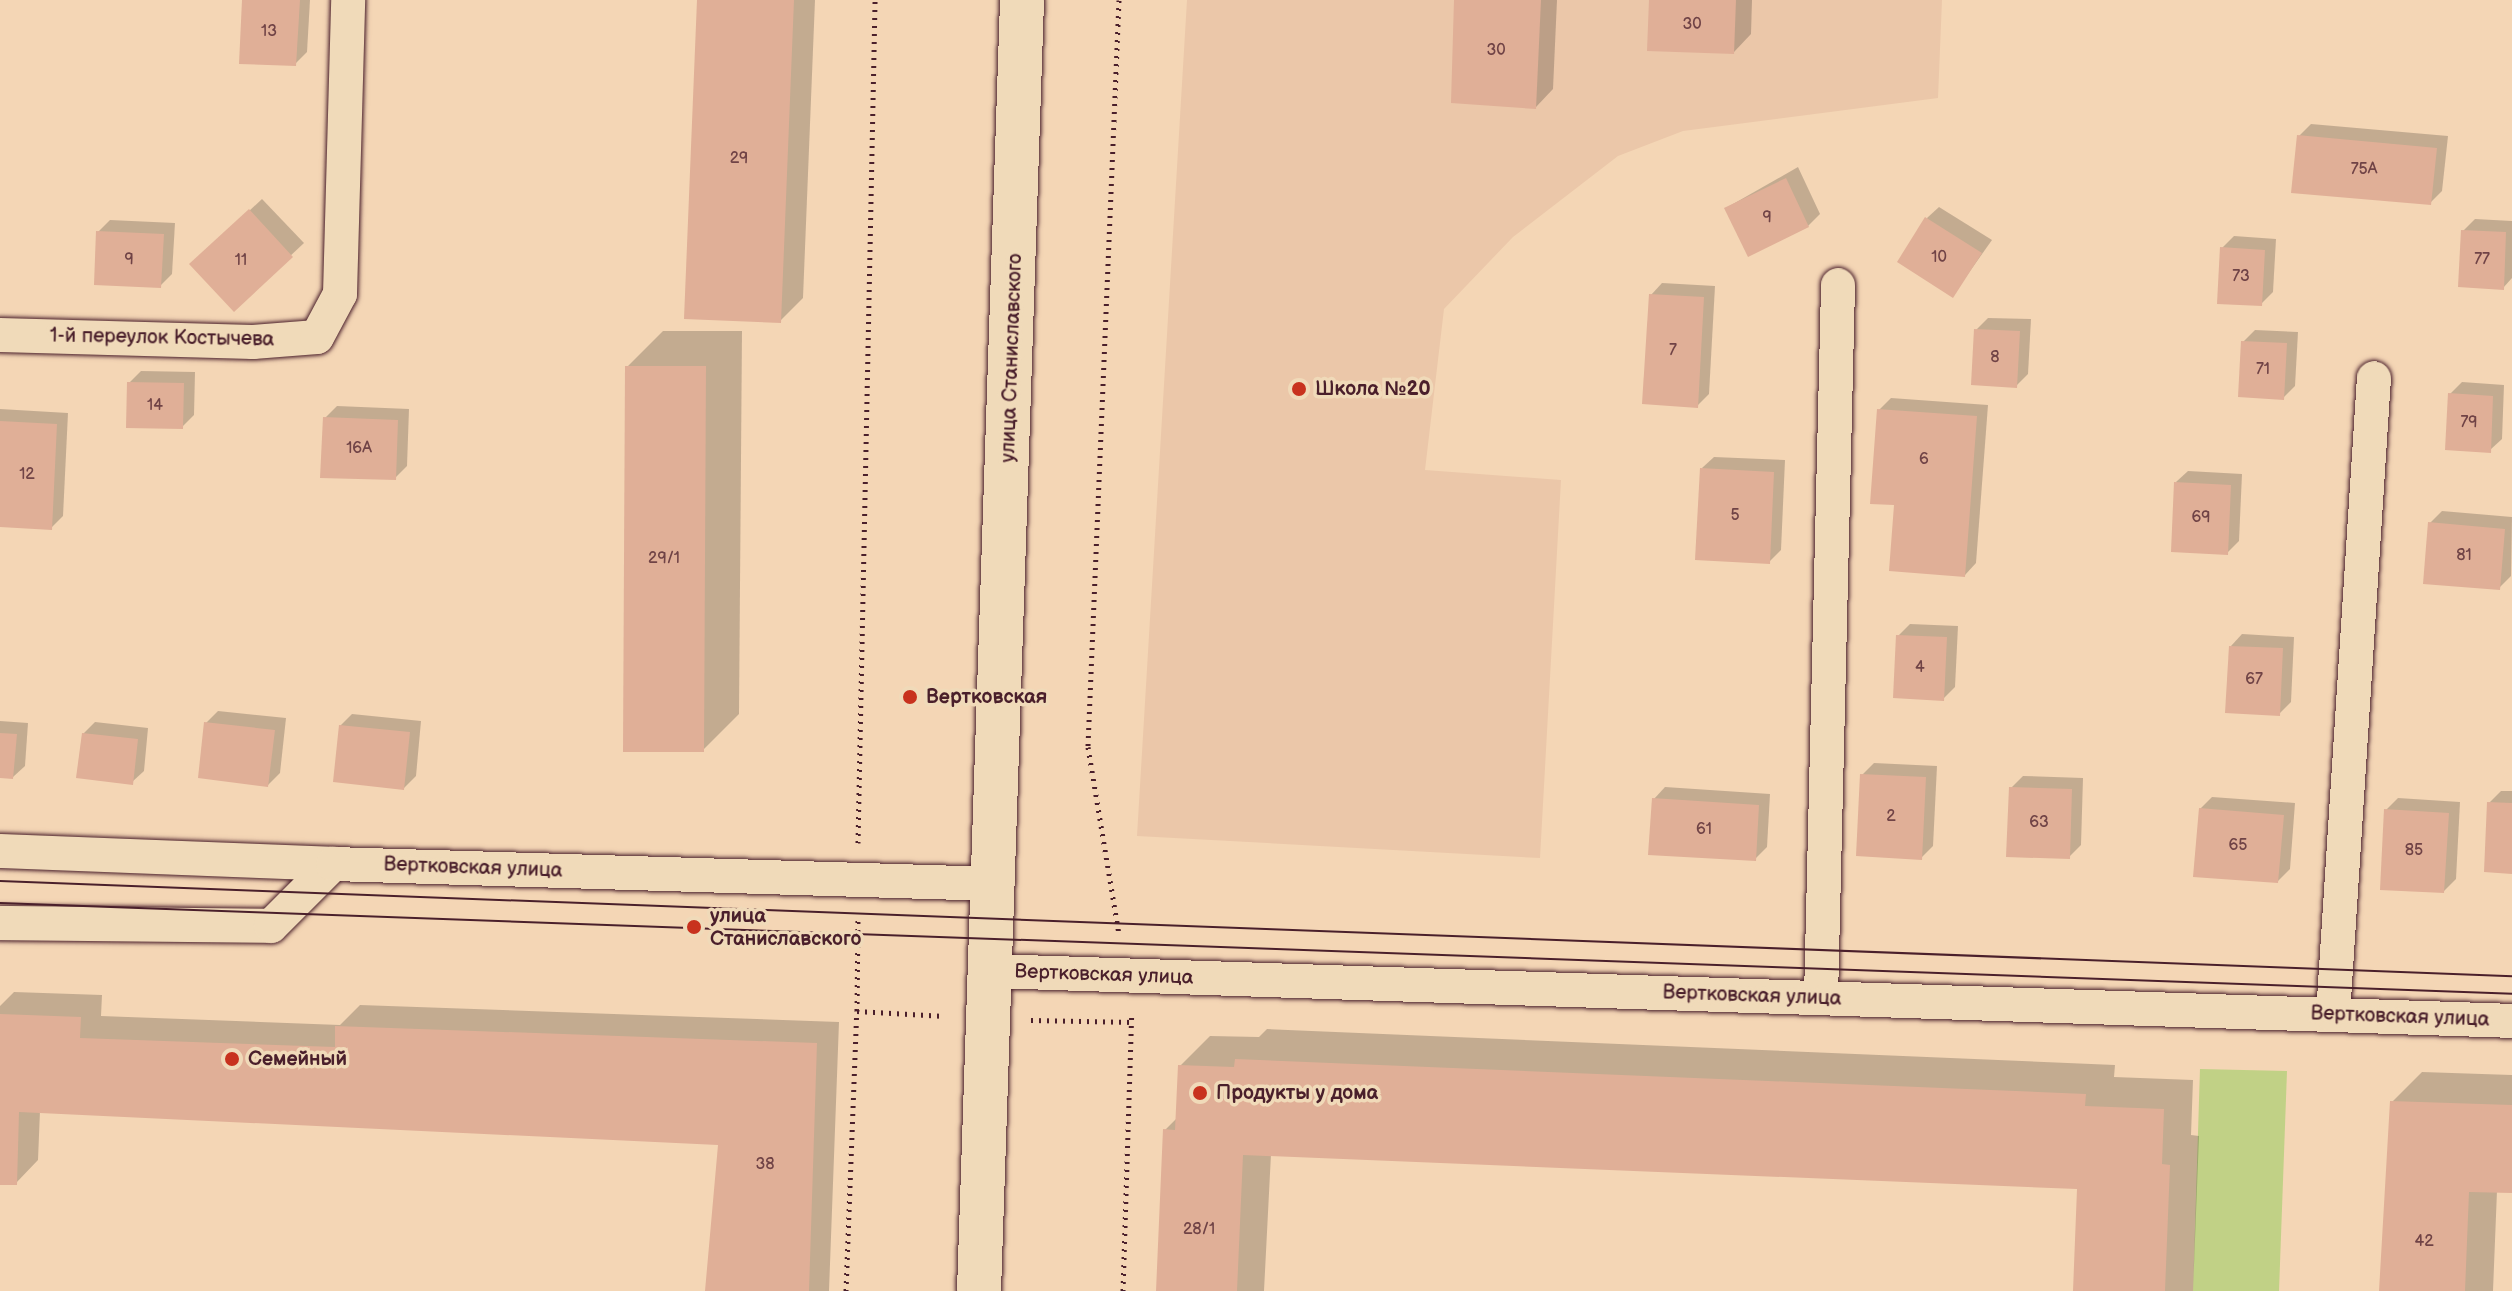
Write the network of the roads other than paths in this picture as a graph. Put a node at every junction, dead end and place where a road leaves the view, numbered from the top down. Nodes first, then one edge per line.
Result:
1 (348, 0) edge
2 (1022, 0) edge
3 (1838, 285) dead end
4 (0, 335) edge
5 (2374, 378) dead end
6 (0, 851) edge
7 (333, 864) junction
8 (997, 884) junction
9 (0, 923) edge
10 (992, 971) junction
11 (1821, 998) junction
12 (2333, 1015) junction
13 (2512, 1021) edge
14 (979, 1291) edge

1 - 4 street, 1-й переулок Костычева
2 - 8 main road, улица Станиславского
3 - 11 street
5 - 12 street
6 - 7 street, Вертковская улица
7 - 8 street, Вертковская улица
7 - 9 street
8 - 10 main road, улица Станиславского
10 - 11 street, Вертковская улица
10 - 14 main road, улица Станиславского
11 - 12 street, Вертковская улица
12 - 13 street, Вертковская улица

